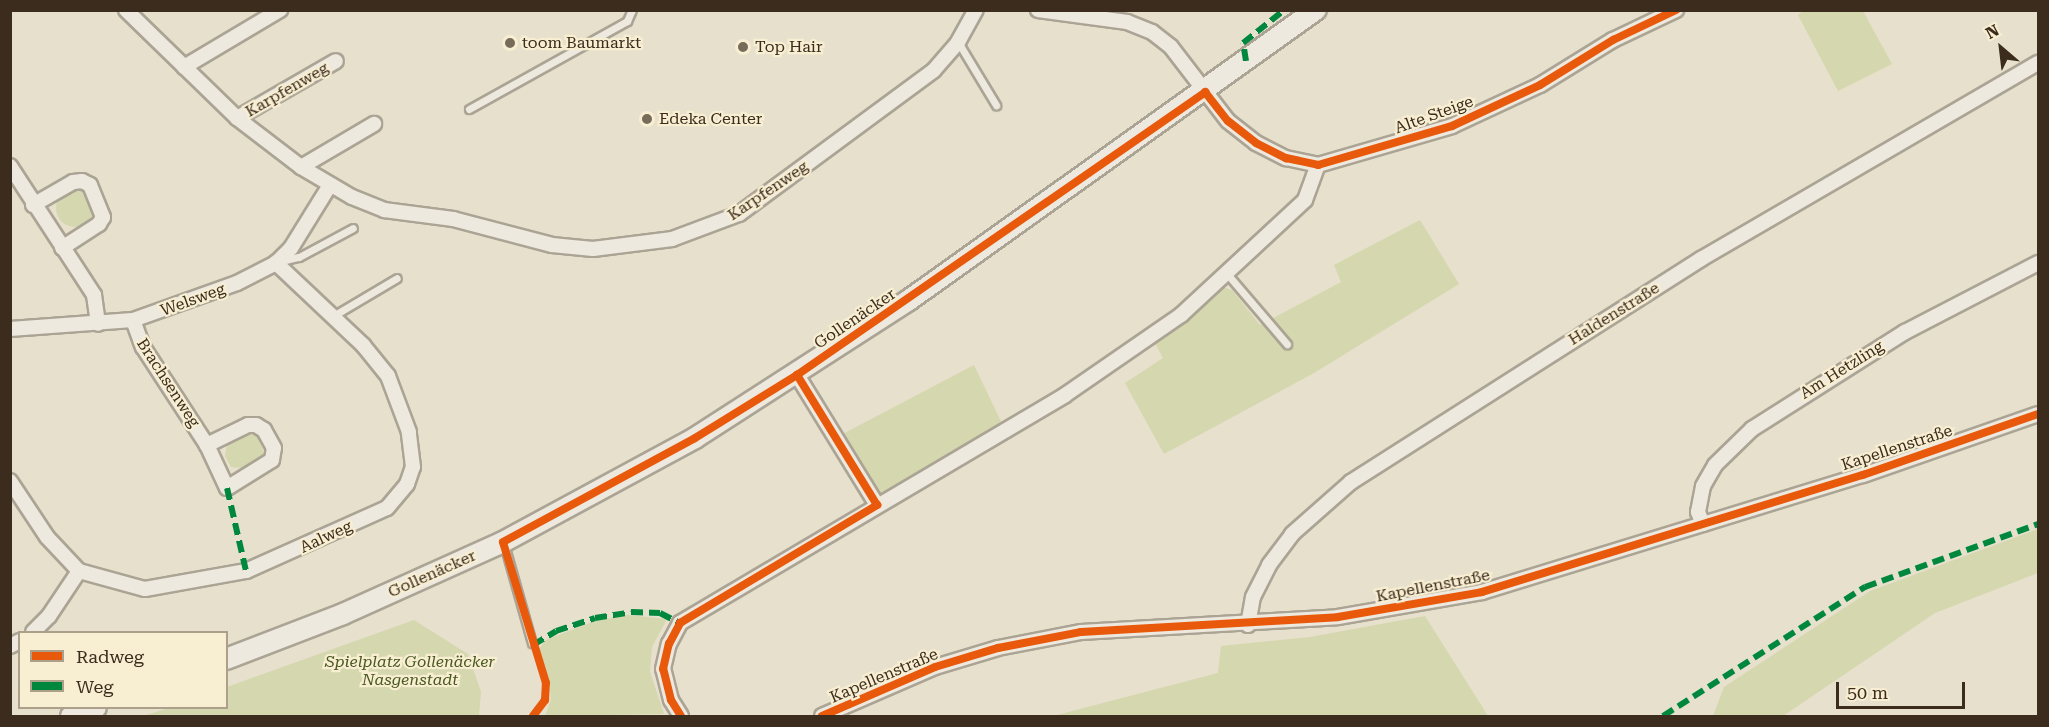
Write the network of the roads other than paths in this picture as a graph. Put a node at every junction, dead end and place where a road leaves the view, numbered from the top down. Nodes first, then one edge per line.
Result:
1 (280, 10) edge
2 (632, 10) edge
3 (976, 10) edge
4 (1038, 10) edge
5 (1316, 10) edge
6 (1676, 10) edge
7 (130, 12) edge
8 (958, 42) junction
9 (336, 62) dead end
10 (2038, 63) edge
11 (184, 67) junction
12 (1205, 92) junction
13 (996, 105) dead end
14 (469, 109) dead end
15 (237, 118) junction
16 (374, 124) dead end
17 (1318, 165) junction
18 (10, 166) edge
19 (301, 167) junction
20 (330, 186) junction
21 (33, 205) junction
22 (353, 228) dead end
23 (62, 248) junction
24 (276, 263) junction
25 (2038, 263) edge
26 (1227, 275) junction
27 (398, 279) dead end
28 (333, 316) junction
29 (133, 320) junction
30 (98, 324) junction
31 (10, 329) edge
32 (1287, 344) dead end
33 (796, 375) junction
34 (2038, 414) edge
35 (207, 445) junction
36 (11, 484) edge
37 (877, 505) junction
38 (1703, 525) junction
39 (503, 542) junction
40 (79, 571) junction
41 (1248, 625) junction
42 (35, 631) edge
43 (532, 643) dead end
44 (228, 658) edge
45 (93, 709) edge
46 (71, 717) edge
47 (681, 717) edge
48 (822, 717) edge

1 - 11 street
2 - 14 lane
3 - 8 street, Karpfenweg
4 - 12 street
5 - 12 street, Gollenäcker
6 - 17 street, Alte Steige
7 - 11 street, Karpfenweg
8 - 13 lane
8 - 20 street, Karpfenweg
9 - 15 street, Karpfenweg
10 - 41 street, Haldenstraße
11 - 15 street, Karpfenweg
12 - 17 street, Alte Steige
12 - 33 street, Gollenäcker
15 - 19 street, Karpfenweg
16 - 19 street
17 - 26 street
18 - 21 street
19 - 20 street, Karpfenweg
20 - 24 street, Welsweg
21 - 23 street
21 - 23 street
22 - 24 lane
23 - 30 street
24 - 28 street, Aalweg
24 - 29 street, Welsweg
25 - 38 street, Am Hetzling
26 - 32 lane
26 - 37 street
27 - 28 lane
28 - 40 street, Aalweg
29 - 30 street, Welsweg
29 - 35 street, Brachsenweg
30 - 31 street, Welsweg
33 - 37 street
33 - 39 street, Gollenäcker
34 - 38 street, Kapellenstraße
35 - 35 street, Brachsenweg
36 - 40 street
37 - 47 street
38 - 41 street, Kapellenstraße
39 - 43 lane
39 - 44 street, Gollenäcker
40 - 42 street
41 - 48 street, Kapellenstraße
45 - 46 street

